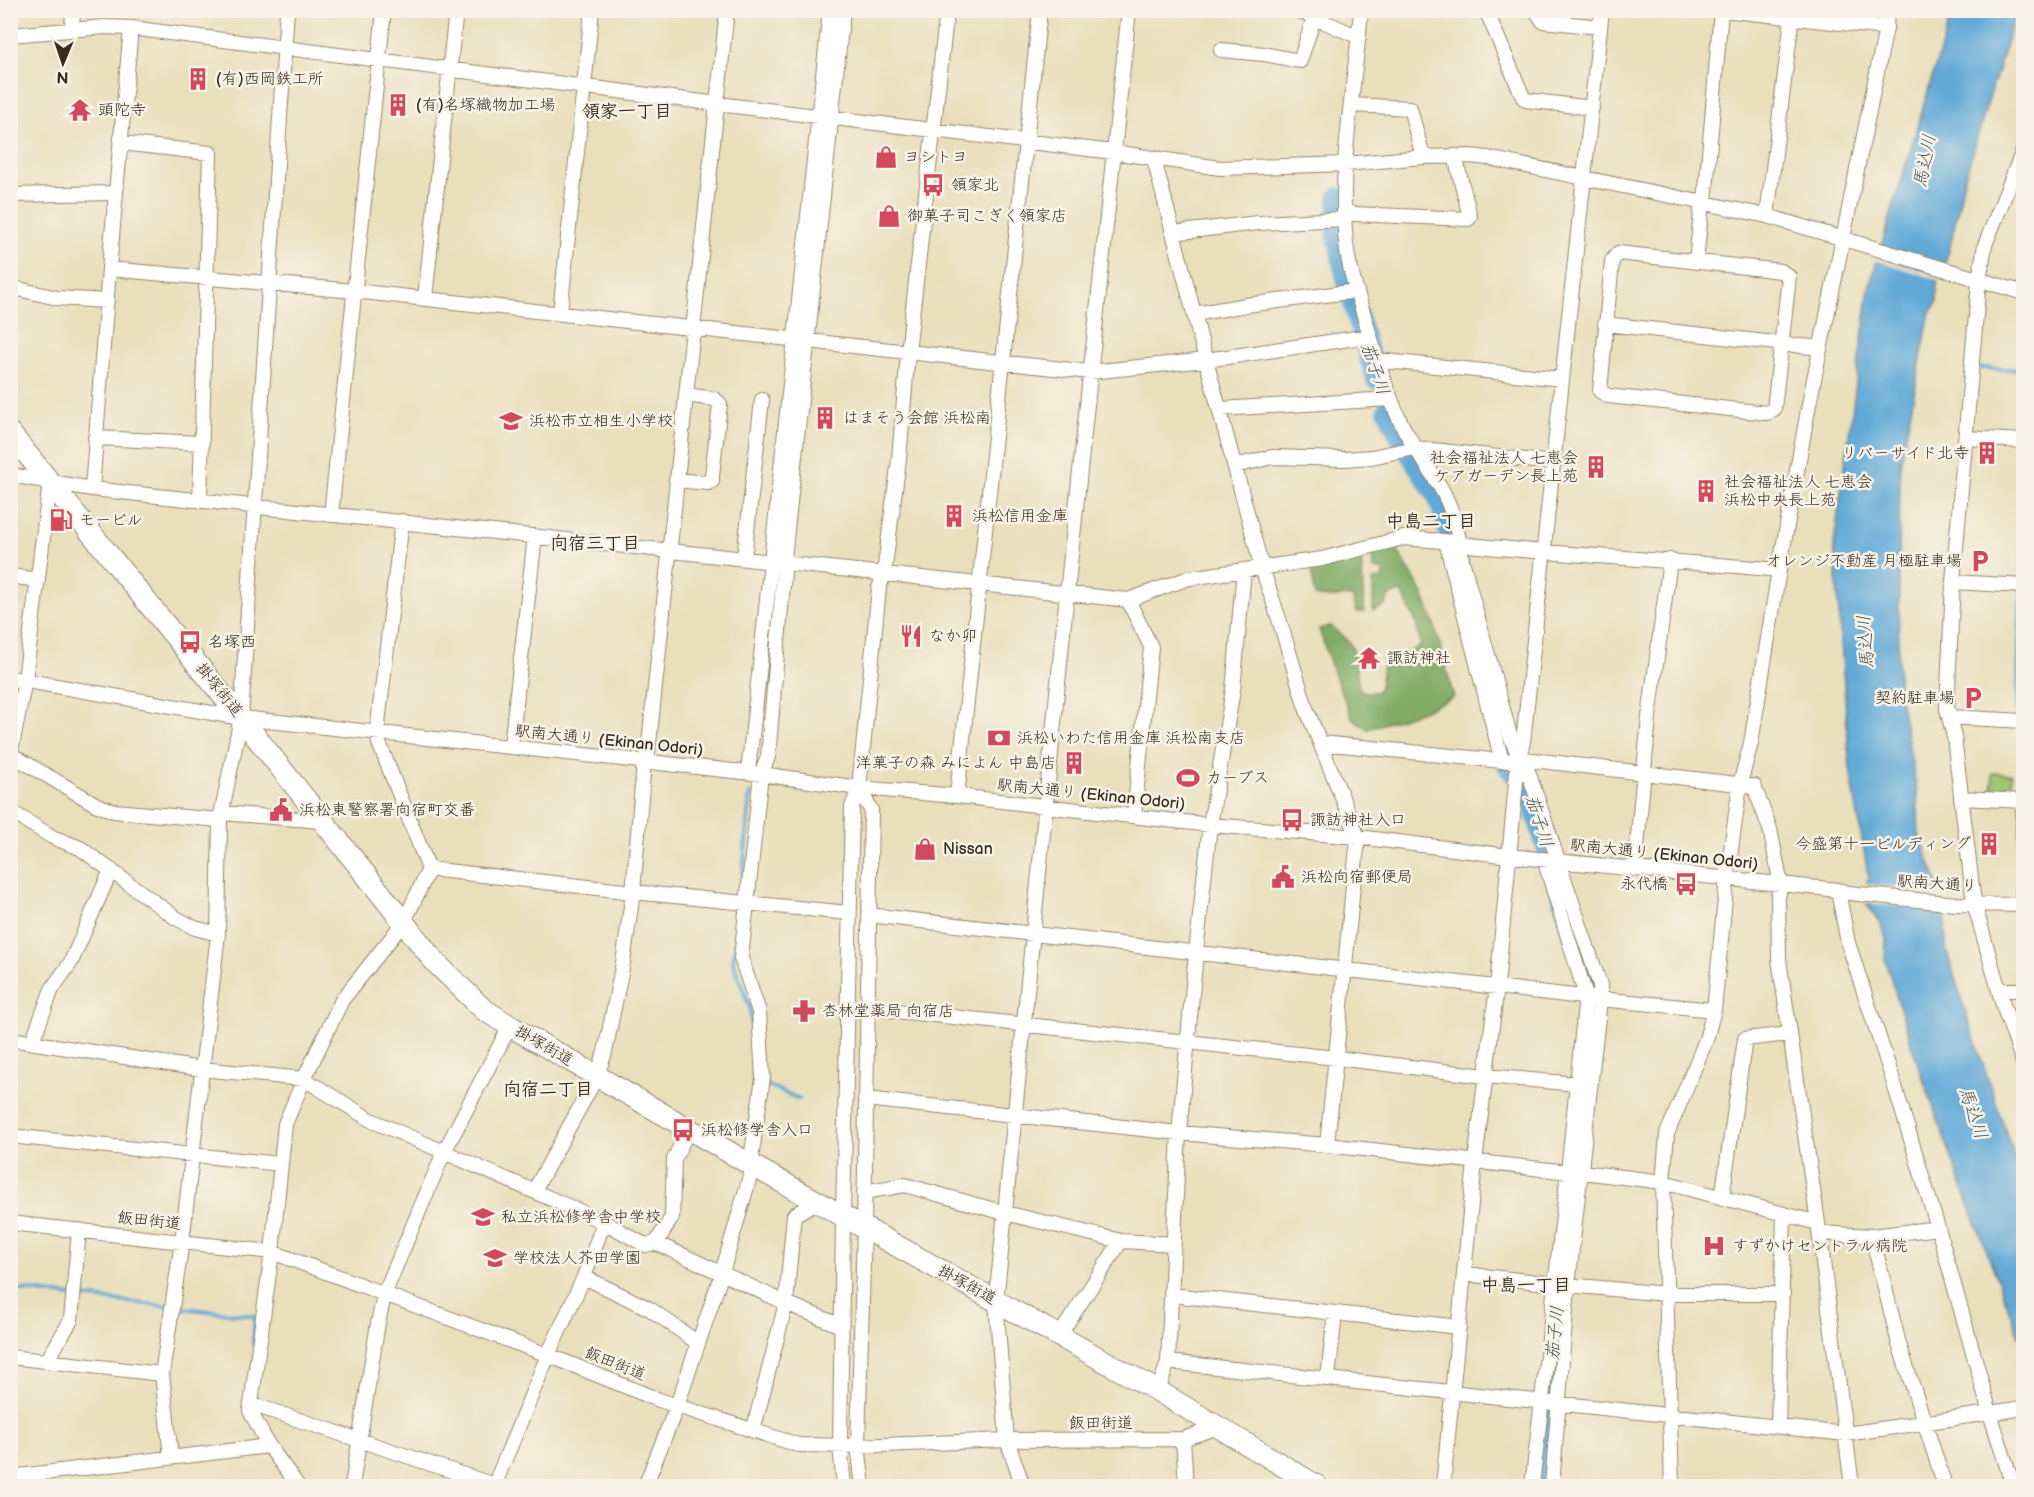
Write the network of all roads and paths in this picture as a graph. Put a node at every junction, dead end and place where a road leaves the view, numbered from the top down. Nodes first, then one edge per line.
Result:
1 (73, 10) edge
2 (287, 10) edge
3 (384, 10) edge
4 (456, 10) edge
5 (592, 10) edge
6 (727, 10) edge
7 (830, 10) edge
8 (843, 10) edge
9 (947, 10) edge
10 (1040, 10) edge
11 (1129, 10) edge
12 (1297, 10) edge
13 (1361, 10) edge
14 (1486, 10) edge
15 (1539, 10) edge
16 (1602, 10) edge
17 (1722, 10) edge
18 (1887, 10) edge
19 (1793, 14) edge
20 (1314, 18) junction
21 (1600, 27) junction
22 (131, 28) junction
23 (1886, 28) junction
24 (72, 30) junction
25 (10, 35) edge
26 (1359, 38) junction
27 (285, 47) junction
28 (1221, 50) dead end
29 (379, 61) junction
30 (449, 68) junction
31 (585, 85) junction
32 (718, 104) junction
33 (1352, 105) junction
34 (1592, 108) junction
35 (825, 116) junction
36 (934, 130) junction
37 (1026, 141) junction
38 (121, 143) junction
39 (2024, 148) edge
40 (1113, 152) junction
41 (1455, 156) junction
42 (1423, 157) junction
43 (1154, 159) junction
44 (1342, 164) junction
45 (1586, 178) junction
46 (116, 193) junction
47 (10, 195) edge
48 (1703, 202) junction
49 (1767, 216) junction
50 (1341, 218) junction
51 (1173, 233) junction
52 (1847, 239) junction
53 (1696, 262) junction
54 (109, 269) junction
55 (207, 277) junction
56 (1979, 280) junction
57 (270, 282) junction
58 (10, 287) edge
59 (354, 291) junction
60 (1353, 291) junction
61 (2024, 294) edge
62 (424, 298) junction
63 (107, 301) junction
64 (560, 313) junction
65 (1194, 314) junction
66 (1605, 324) junction
67 (693, 328) junction
68 (1366, 337) junction
69 (802, 340) junction
70 (1782, 343) junction
71 (1820, 348) junction
72 (908, 352) junction
73 (1206, 360) junction
74 (1377, 360) junction
75 (1002, 363) junction
76 (1090, 372) junction
77 (1562, 379) junction
78 (686, 395) junction
79 (762, 400) dead end
80 (1387, 400) junction
81 (1220, 409) junction
82 (10, 433) edge
83 (95, 438) junction
84 (1965, 438) junction
85 (2024, 441) edge
86 (201, 443) junction
87 (1410, 449) junction
88 (1553, 463) junction
89 (1235, 466) junction
90 (10, 475) edge
91 (676, 480) junction
92 (50, 482) junction
93 (92, 489) junction
94 (200, 501) junction
95 (255, 507) junction
96 (331, 515) junction
97 (402, 521) junction
98 (535, 536) junction
99 (1453, 543) junction
100 (669, 549) junction
101 (1542, 553) junction
102 (744, 558) junction
103 (1670, 560) junction
104 (778, 562) junction
105 (1262, 568) junction
106 (1244, 570) junction
107 (1779, 570) junction
108 (884, 574) junction
109 (10, 576) edge
110 (38, 580) junction
111 (1953, 582) junction
112 (980, 584) junction
113 (2021, 586) edge
114 (1067, 594) junction
115 (1128, 600) junction
116 (10, 678) edge
117 (25, 680) junction
118 (1949, 717) junction
119 (242, 718) junction
120 (2024, 721) edge
121 (377, 732) junction
122 (1321, 743) junction
123 (511, 746) junction
124 (11, 755) edge
125 (645, 762) junction
126 (1514, 763) junction
127 (1644, 772) junction
128 (754, 773) junction
129 (1740, 784) junction
130 (859, 788) junction
131 (957, 796) junction
132 (1961, 798) junction
133 (2023, 801) edge
134 (1045, 807) junction
135 (10, 811) edge
136 (1134, 816) junction
137 (220, 817) junction
138 (323, 821) junction
139 (1210, 825) junction
140 (1358, 837) junction
141 (1509, 856) junction
142 (1551, 860) junction
143 (1635, 868) junction
144 (429, 869) junction
145 (111, 870) junction
146 (1727, 879) junction
147 (1781, 885) junction
148 (633, 892) junction
149 (1843, 892) junction
150 (743, 902) junction
151 (1974, 903) junction
152 (2023, 904) edge
153 (849, 913) junction
154 (869, 915) junction
155 (404, 922) junction
156 (218, 934) junction
157 (1032, 934) junction
158 (1196, 953) junction
159 (1345, 968) junction
160 (1497, 986) junction
161 (1999, 990) junction
162 (2024, 990) edge
163 (1586, 996) junction
164 (1600, 999) junction
165 (868, 1008) junction
166 (1714, 1010) junction
167 (1024, 1024) junction
168 (510, 1026) junction
169 (1789, 1034) junction
170 (10, 1039) edge
171 (32, 1042) junction
172 (1188, 1042) junction
173 (1335, 1058) junction
174 (2024, 1065) edge
175 (201, 1069) junction
176 (597, 1076) junction
177 (1485, 1076) junction
178 (304, 1079) junction
179 (1578, 1084) junction
180 (865, 1099) junction
181 (1016, 1114) junction
182 (689, 1129) junction
183 (1179, 1133) junction
184 (10, 1136) edge
185 (1327, 1145) junction
186 (444, 1152) junction
187 (191, 1156) junction
188 (1475, 1162) junction
189 (280, 1164) junction
190 (753, 1166) junction
191 (1575, 1172) junction
192 (1663, 1182) junction
193 (534, 1191) junction
194 (864, 1192) junction
195 (1722, 1198) junction
196 (818, 1201) junction
197 (1005, 1212) junction
198 (843, 1215) junction
199 (1784, 1215) junction
200 (604, 1222) junction
201 (10, 1223) edge
202 (864, 1227) junction
203 (1818, 1228) junction
204 (1938, 1228) junction
205 (79, 1230) junction
206 (1872, 1236) junction
207 (1121, 1241) junction
208 (182, 1242) junction
209 (656, 1243) junction
210 (1174, 1244) junction
211 (272, 1252) junction
212 (722, 1273) junction
213 (1464, 1274) junction
214 (584, 1277) junction
215 (1562, 1284) junction
216 (385, 1292) junction
217 (1666, 1294) junction
218 (1783, 1294) junction
219 (1172, 1295) junction
220 (996, 1302) junction
221 (786, 1303) junction
222 (1335, 1313) junction
223 (841, 1326) junction
224 (1459, 1327) junction
225 (1059, 1336) junction
226 (698, 1343) junction
227 (548, 1355) junction
228 (10, 1357) edge
229 (47, 1361) junction
230 (1168, 1362) junction
231 (162, 1374) junction
232 (1328, 1378) junction
233 (1158, 1391) junction
234 (1452, 1394) junction
235 (1541, 1401) junction
236 (1558, 1402) junction
237 (251, 1404) junction
238 (676, 1406) junction
239 (2024, 1408) edge
240 (1994, 1412) junction
241 (1670, 1414) junction
242 (1924, 1423) junction
243 (1218, 1427) junction
244 (1778, 1427) junction
245 (753, 1431) junction
246 (1846, 1434) junction
247 (360, 1439) junction
248 (1183, 1439) junction
249 (1008, 1440) junction
250 (269, 1446) junction
251 (840, 1446) junction
252 (858, 1446) junction
253 (171, 1458) junction
254 (10, 1476) edge
255 (297, 1486) edge
256 (352, 1486) edge
257 (494, 1486) edge
258 (645, 1486) edge
259 (843, 1486) edge
260 (862, 1486) edge
261 (1023, 1486) edge
262 (1186, 1486) edge
263 (1317, 1486) edge
264 (1443, 1486) edge
265 (1532, 1486) edge
266 (1552, 1486) edge
267 (1672, 1486) edge
268 (1852, 1486) edge
269 (1945, 1486) edge
270 (2013, 1486) edge

1 - 24 street
2 - 27 street
3 - 29 street
4 - 30 street
5 - 31 street
6 - 32 street
7 - 35 street
8 - 35 street
9 - 36 street
10 - 37 street
11 - 40 street
12 - 20 street
13 - 26 street
14 - 34 street
15 - 21 street
16 - 21 street
17 - 19 street
17 - 48 street
18 - 23 street
19 - 23 street
19 - 49 street
20 - 26 street
20 - 28 street
21 - 34 street
22 - 24 street
22 - 27 street
22 - 38 street
23 - 52 street
24 - 25 street
26 - 33 street
27 - 29 street
27 - 57 street
29 - 30 street
29 - 59 street
30 - 31 street
30 - 62 street
31 - 32 street
31 - 64 street
32 - 35 street
32 - 67 street
33 - 42 street
33 - 44 street
34 - 45 street
35 - 36 street
35 - 69 street
36 - 37 street
36 - 72 street
37 - 40 street
37 - 75 street
38 - 46 street
38 - 55 street
39 - 56 street
40 - 43 street
40 - 76 street
41 - 42 street
41 - 45 street
41 - 50 street
42 - 44 street
43 - 44 street
43 - 51 street
44 - 50 street
45 - 48 street
45 - 77 street
46 - 47 street
46 - 54 street
48 - 49 street
48 - 53 street
49 - 52 street
50 - 51 street
50 - 60 street
51 - 65 street
52 - 56 street
52 - 71 street
53 - 66 street
53 - 70 street
54 - 55 street
54 - 63 street
55 - 57 street
55 - 86 street
56 - 61 street
56 - 84 street
57 - 59 street
57 - 95 street
58 - 63 street
59 - 62 street
59 - 96 street
60 - 65 street
60 - 68 street
62 - 64 street
63 - 83 street
64 - 67 street
65 - 73 street
66 - 70 street
66 - 70 street
67 - 69 street
67 - 78 street
68 - 73 street
68 - 74 street
69 - 72 street
69 - 104 street
70 - 71 street
71 - 107 street
72 - 75 street
72 - 108 street
73 - 76 street
73 - 81 street
74 - 77 street
74 - 80 street
75 - 76 street
75 - 112 street
76 - 114 street
77 - 88 street
78 - 91 street
78 - 91 street
79 - 102 street
80 - 81 street
80 - 87 street
81 - 89 street
82 - 92 highway, 掛塚街道
83 - 86 street
83 - 93 street
84 - 85 street
84 - 111 street
86 - 94 street
87 - 88 street
87 - 89 street
87 - 99 street
88 - 101 street
89 - 105 street
90 - 92 street
91 - 100 street
92 - 93 street
92 - 110 street
92 - 119 highway, 掛塚街道
93 - 94 street
94 - 95 street
95 - 96 street
95 - 119 street
96 - 97 street
97 - 98 street
97 - 121 street
98 - 100 street
98 - 123 street
99 - 101 street
99 - 105 street
99 - 126 street
100 - 102 street
100 - 125 street
101 - 103 street
101 - 126 street
102 - 104 street
103 - 107 street
103 - 127 street
104 - 108 street
104 - 128 street
105 - 106 street
105 - 122 street
106 - 115 street
106 - 139 street
107 - 129 street
108 - 112 street
108 - 130 street
109 - 110 street
110 - 117 street
111 - 113 street
111 - 118 street
112 - 114 street
112 - 131 street
114 - 115 street
114 - 134 street
115 - 136 street
116 - 117 street, 駅南大通り (Ekinan Odori)
117 - 119 street, 駅南大通り (Ekinan Odori)
117 - 124 street
118 - 120 street
118 - 132 street
119 - 121 street, 駅南大通り (Ekinan Odori)
119 - 137 street
119 - 138 highway, 掛塚街道
121 - 123 street, 駅南大通り (Ekinan Odori)
121 - 144 street
122 - 126 street
122 - 140 street
123 - 125 street, 駅南大通り (Ekinan Odori)
124 - 137 street
125 - 128 street, 駅南大通り (Ekinan Odori)
125 - 148 street
126 - 127 street
126 - 141 street
126 - 142 street
127 - 129 street
127 - 143 street
128 - 130 street, 駅南大通り (Ekinan Odori)
128 - 150 street
129 - 146 street
129 - 147 street
130 - 131 street, 駅南大通り (Ekinan Odori)
130 - 153 street
130 - 154 street
131 - 134 street, 駅南大通り (Ekinan Odori)
132 - 133 street
132 - 151 street
133 - 152 street
134 - 136 street, 駅南大通り (Ekinan Odori)
134 - 157 street
135 - 145 street
136 - 139 street, 駅南大通り (Ekinan Odori)
137 - 138 street
137 - 156 street
138 - 155 highway, 掛塚街道
139 - 140 street, 駅南大通り (Ekinan Odori)
139 - 158 street
140 - 141 street, 駅南大通り (Ekinan Odori)
140 - 159 street
141 - 142 street, 駅南大通り (Ekinan Odori)
141 - 160 street
142 - 143 street, 駅南大通り (Ekinan Odori)
142 - 163 street
142 - 164 street
143 - 146 street, 駅南大通り (Ekinan Odori)
144 - 148 street
144 - 155 street
145 - 156 street
145 - 171 street
146 - 147 street, 駅南大通り (Ekinan Odori)
146 - 166 street
147 - 149 street, 駅南大通り (Ekinan Odori)
147 - 169 street
148 - 150 street
148 - 176 street
149 - 151 street, 駅南大通り
149 - 204 street
150 - 153 street
150 - 190 street
151 - 152 street, 駅南大通り
151 - 161 street
153 - 198 street
154 - 157 street
154 - 165 street
155 - 168 highway, 掛塚街道
155 - 178 street
156 - 175 street
157 - 158 street
157 - 167 street
158 - 159 street
158 - 172 street
159 - 160 street
159 - 173 street
160 - 163 street
160 - 177 street
161 - 162 street
161 - 174 street
163 - 164 street
163 - 179 street
164 - 166 street
164 - 191 street
165 - 167 street
165 - 180 street
166 - 192 street
167 - 172 street
167 - 181 street
168 - 176 highway, 掛塚街道
168 - 186 street
169 - 195 street
169 - 203 street
170 - 171 street
171 - 175 street
172 - 173 street
172 - 183 street
173 - 177 street
173 - 185 street
175 - 178 street
175 - 187 street
176 - 182 highway, 掛塚街道
176 - 193 street
177 - 179 street
177 - 188 street
178 - 186 street
178 - 189 street
179 - 191 street
180 - 181 street
180 - 194 street
181 - 183 street
181 - 197 street
182 - 190 highway, 掛塚街道
182 - 209 street
183 - 185 street
183 - 210 street
184 - 187 street
185 - 188 street
186 - 193 street
186 - 216 street
187 - 189 street
187 - 208 street
188 - 191 street
188 - 213 street
189 - 211 street
190 - 196 highway, 掛塚街道
190 - 212 street
191 - 192 street
191 - 215 street
192 - 195 street
192 - 217 street
193 - 200 street
194 - 197 street
194 - 202 street
195 - 199 street
196 - 198 highway, 掛塚街道
196 - 221 street
197 - 207 street
197 - 220 street
198 - 202 highway, 掛塚街道
198 - 223 street
199 - 203 street
199 - 218 street
200 - 209 street
200 - 214 street
201 - 205 street, 飯田街道
202 - 220 highway, 掛塚街道
202 - 252 street
203 - 206 street
203 - 246 street
204 - 206 street
204 - 240 street
205 - 208 street, 飯田街道
205 - 229 street
206 - 242 street
207 - 210 street
207 - 225 street
208 - 211 street, 飯田街道
208 - 231 street
209 - 212 street
210 - 219 street
211 - 216 street, 飯田街道
211 - 237 street
212 - 221 street
212 - 226 street
213 - 215 street
213 - 224 street
214 - 226 street
214 - 227 street
215 - 217 street
215 - 235 street
215 - 236 street
216 - 227 street, 飯田街道
216 - 247 street
217 - 218 street
217 - 241 street
218 - 244 street
219 - 222 street
219 - 230 street
220 - 225 highway, 掛塚街道
220 - 249 street
221 - 223 street
221 - 245 street
222 - 224 street
222 - 232 street
223 - 251 street
224 - 234 street
225 - 233 highway, 掛塚街道
226 - 238 street
227 - 238 street, 飯田街道
227 - 257 street
228 - 229 street
229 - 231 street
230 - 232 street
230 - 233 street
231 - 253 street
232 - 234 street
233 - 243 highway, 掛塚街道
234 - 235 street
234 - 264 street
235 - 236 street
235 - 265 street
236 - 241 street
236 - 266 street
237 - 247 street
237 - 250 street
238 - 245 street, 飯田街道
238 - 258 street
239 - 240 street
240 - 242 street
240 - 270 street
241 - 244 street
241 - 267 street
242 - 246 street
242 - 269 street
243 - 248 street, 飯田街道
243 - 263 highway, 掛塚街道
244 - 246 street
245 - 251 street, 飯田街道
246 - 268 street
247 - 256 street
247 - 257 street
248 - 249 street, 飯田街道
248 - 262 street
249 - 252 street, 飯田街道
249 - 261 street
250 - 253 street
250 - 255 street
251 - 252 street, 飯田街道
251 - 259 street
252 - 260 street
253 - 254 street

